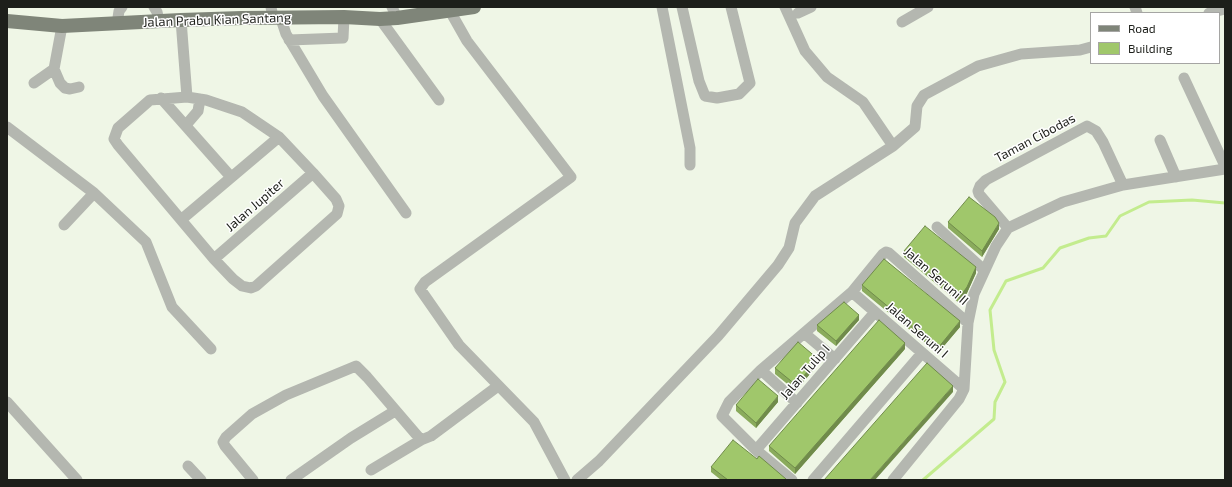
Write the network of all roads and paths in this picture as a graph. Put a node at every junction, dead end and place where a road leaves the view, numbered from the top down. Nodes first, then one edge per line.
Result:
1 (122, 7) edge
2 (154, 7) edge
3 (474, 7) edge
4 (662, 7) edge
5 (682, 7) edge
6 (731, 7) edge
7 (785, 7) edge
8 (811, 7) edge
9 (928, 7) edge
10 (1225, 9) edge
11 (433, 10) edge
12 (450, 11) junction
13 (1213, 12) edge
14 (395, 13) edge
15 (798, 13) dead end
16 (275, 15) edge
17 (344, 17) junction
18 (380, 19) junction
19 (7, 20) edge
20 (181, 20) junction
21 (159, 21) junction
22 (902, 22) dead end
23 (118, 24) junction
24 (62, 26) junction
25 (289, 40) junction
26 (1090, 47) edge
27 (54, 69) junction
28 (1184, 78) dead end
29 (34, 83) dead end
30 (79, 87) dead end
31 (187, 97) junction
32 (161, 98) junction
33 (200, 99) junction
34 (439, 100) dead end
35 (186, 125) junction
36 (7, 127) edge
37 (278, 137) junction
38 (1160, 140) dead end
39 (893, 146) junction
40 (690, 165) dead end
41 (1225, 166) edge
42 (1225, 169) edge
43 (313, 173) junction
44 (231, 176) junction
45 (1176, 177) junction
46 (1123, 185) junction
47 (94, 193) junction
48 (406, 213) dead end
49 (182, 219) junction
50 (64, 225) dead end
51 (937, 227) dead end
52 (1008, 228) junction
53 (214, 259) junction
54 (984, 270) junction
55 (852, 292) junction
56 (875, 312) junction
57 (968, 323) junction
58 (804, 333) junction
59 (211, 349) dead end
60 (922, 353) junction
61 (835, 359) junction
62 (762, 370) junction
63 (498, 386) junction
64 (964, 389) junction
65 (7, 402) edge
66 (797, 403) junction
67 (395, 411) junction
68 (421, 440) junction
69 (756, 450) junction
70 (188, 466) dead end
71 (371, 470) dead end
72 (77, 480) edge
73 (201, 480) edge
74 (253, 480) edge
75 (291, 480) edge
76 (565, 480) edge
77 (577, 480) edge
78 (792, 480) edge
79 (813, 480) edge
80 (893, 480) edge

1 - 23 street
2 - 21 street
3 - 12 main road, Jalan Prabu Kian Santang
4 - 40 street
5 - 6 street
7 - 39 street
8 - 15 street
9 - 22 street
10 - 13 street
11 - 12 main road, Jalan Prabu Kian Santang
11 - 14 main road, Jalan Prabu Kian Santang
12 - 63 street
14 - 18 main road, Jalan Prabu Kian Santang
16 - 17 main road, Jalan Prabu Kian Santang
16 - 20 main road, Jalan Prabu Kian Santang
16 - 25 street
17 - 18 main road, Jalan Prabu Kian Santang
17 - 25 street
18 - 34 street
19 - 24 main road, Jalan Prabu Kian Santang
20 - 21 main road, Jalan Prabu Kian Santang
20 - 31 street
21 - 23 main road, Jalan Prabu Kian Santang
23 - 24 main road, Jalan Prabu Kian Santang
24 - 27 street
25 - 48 street
26 - 39 street
27 - 29 street
27 - 30 street
28 - 41 street
31 - 32 street
31 - 33 street
32 - 35 street
32 - 49 street
33 - 35 street
33 - 37 street
35 - 44 street
36 - 47 street
37 - 43 street
37 - 44 street
38 - 45 street
39 - 77 street
42 - 45 street
43 - 53 street, Jalan Jupiter
43 - 53 street
44 - 49 street
45 - 46 street
46 - 52 street
46 - 52 street, Taman Cibodas
47 - 50 street
47 - 59 street
49 - 53 street
51 - 54 street
52 - 54 street
54 - 57 street
55 - 56 street, Jalan Seruni I
55 - 57 street, Jalan Seruni II
55 - 58 street
56 - 60 street, Jalan Seruni I
56 - 61 street, Jalan Tulip I
57 - 64 street
58 - 61 street
58 - 62 street
60 - 64 street, Jalan Seruni I
60 - 79 street
61 - 66 street, Jalan Tulip I
62 - 66 street
62 - 69 street
63 - 68 street
63 - 76 street
64 - 80 street
65 - 72 street
66 - 69 street, Jalan Tulip I
67 - 68 street
67 - 74 street
67 - 75 street
68 - 71 street
69 - 78 street
70 - 73 street

